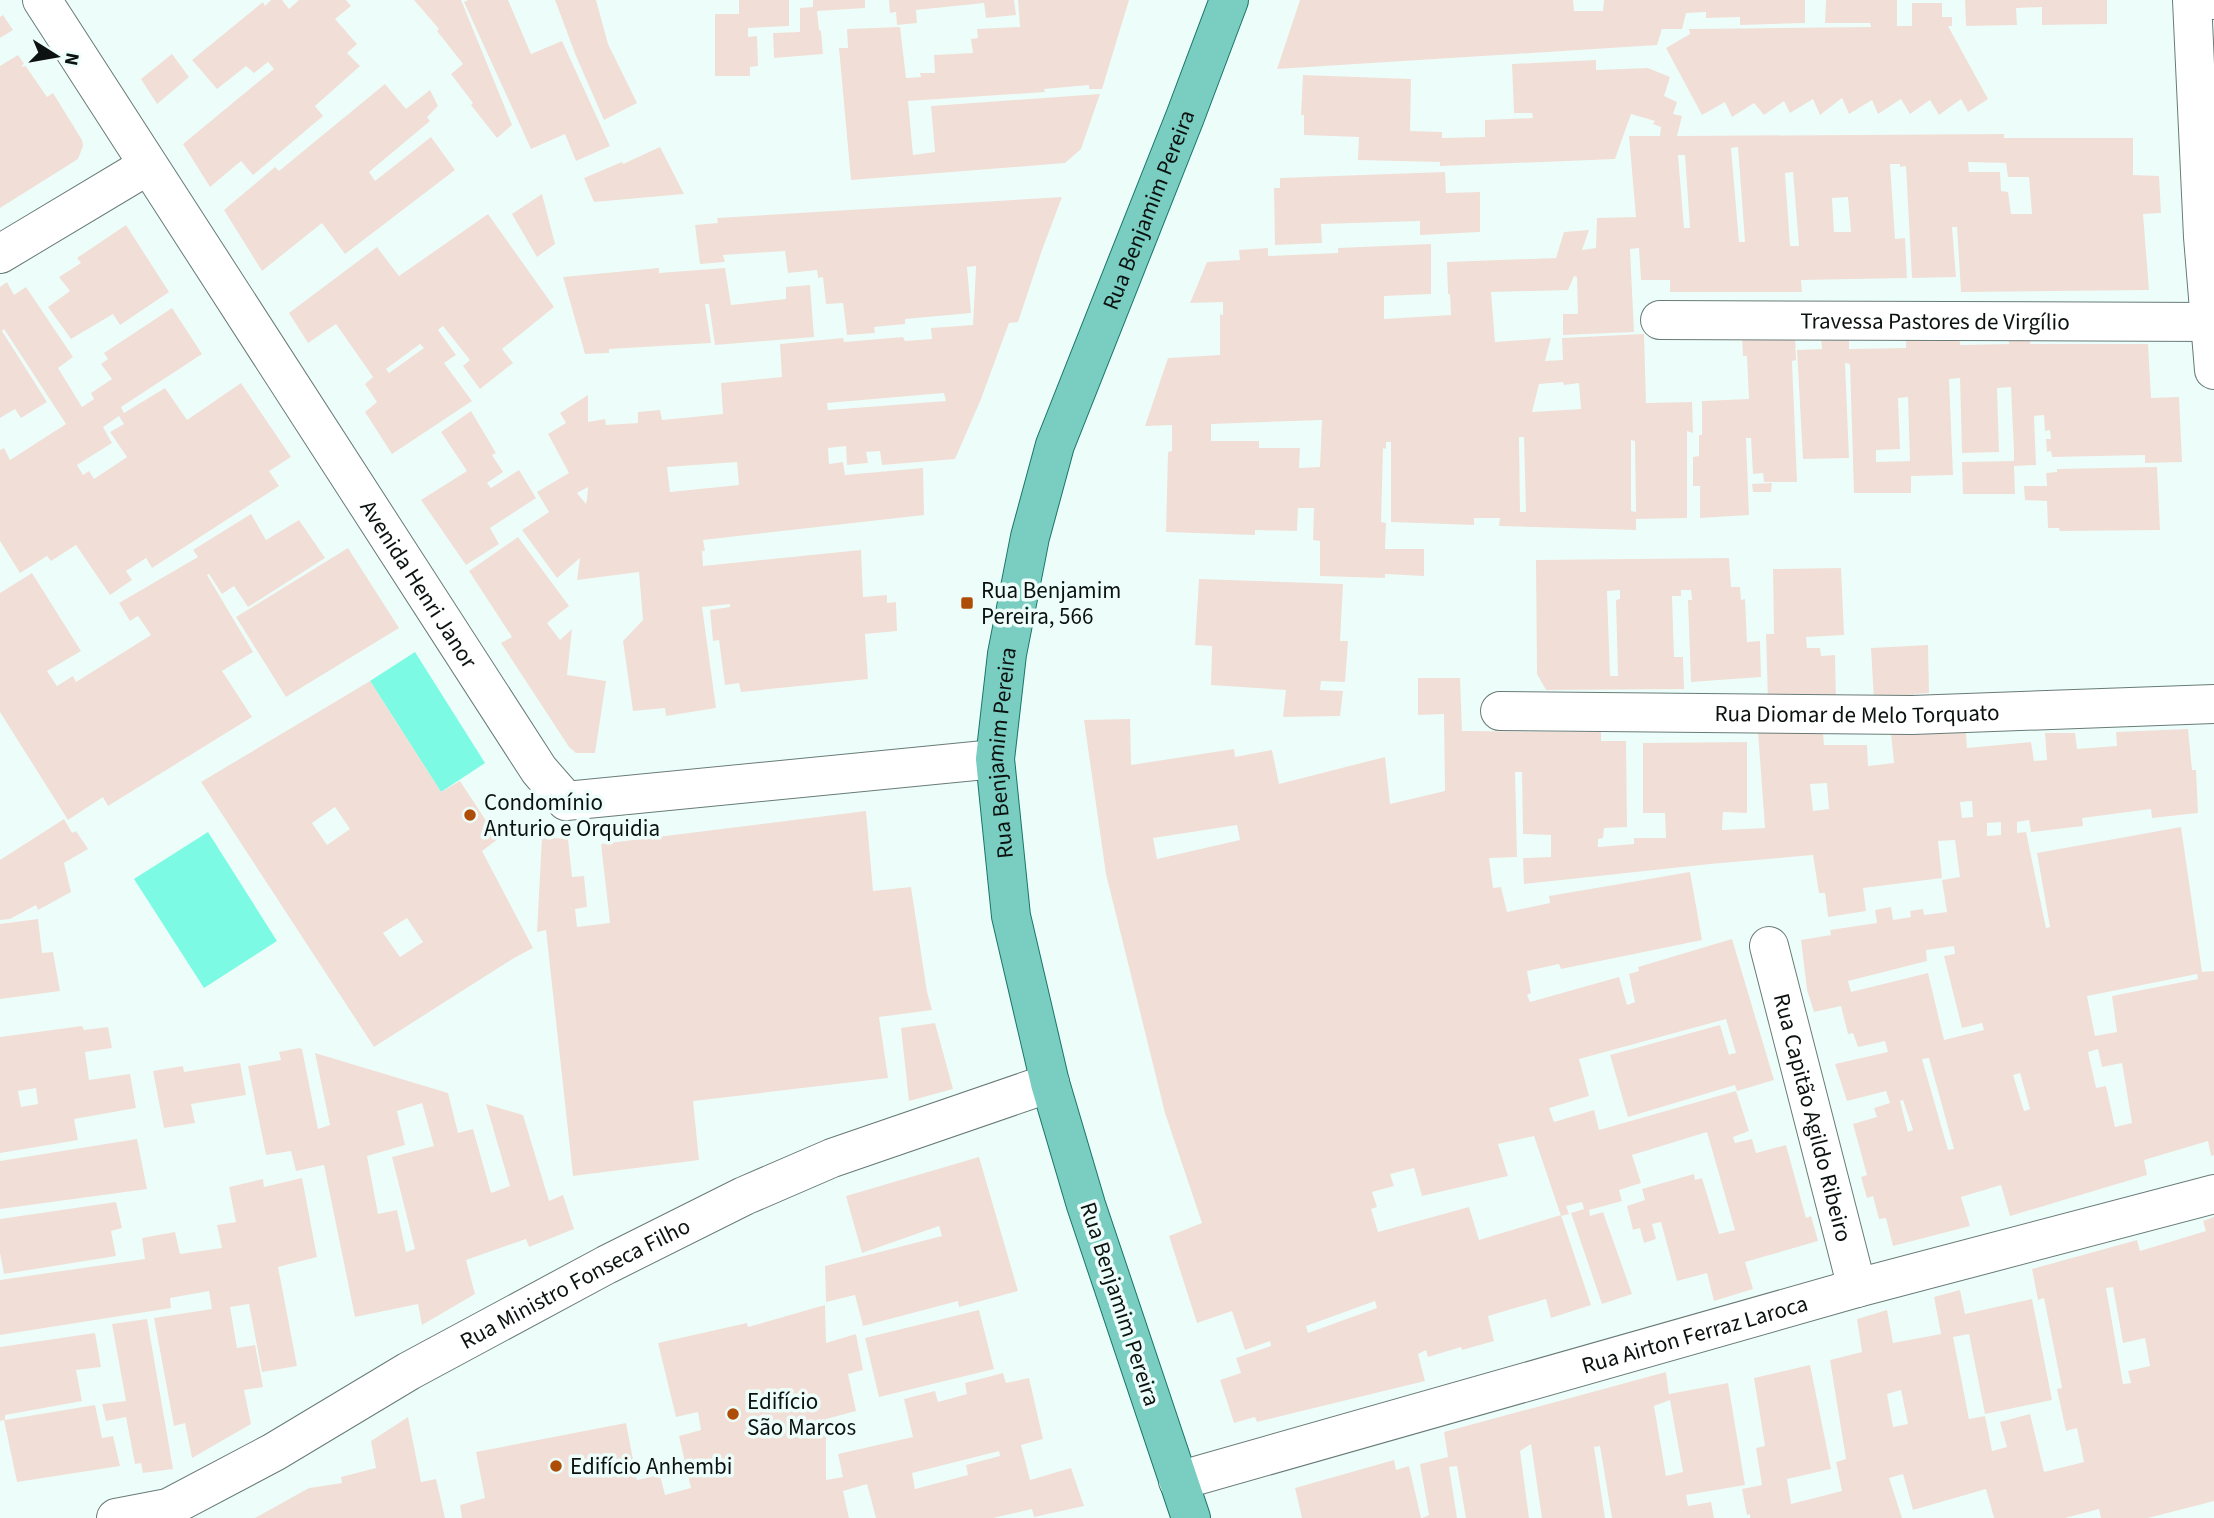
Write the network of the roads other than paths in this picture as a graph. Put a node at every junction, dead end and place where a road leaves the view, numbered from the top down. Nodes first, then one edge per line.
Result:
1 (42, 0) edge
2 (1229, 0) edge
3 (2192, 0) edge
4 (147, 166) junction
5 (2208, 238) edge
6 (0, 254) edge
7 (1660, 320) dead end
8 (2210, 322) junction
9 (2214, 370) edge
10 (2214, 704) edge
11 (1500, 711) dead end
12 (995, 759) junction
13 (1769, 946) dead end
14 (1051, 1083) junction
15 (2214, 1194) edge
16 (1857, 1288) junction
17 (1178, 1481) junction
18 (169, 1513) edge
19 (116, 1518) edge
20 (1191, 1518) edge

1 - 4 street, Avenida Henri Janor
2 - 12 main road, Rua Benjamim Pereira
3 - 5 street
4 - 6 street
4 - 12 street, Avenida Henri Janor
5 - 8 street
7 - 8 street, Travessa Pastores de Virgílio
8 - 9 street
10 - 11 street, Rua Diomar de Melo Torquato
12 - 14 main road, Rua Benjamim Pereira
13 - 16 street, Rua Capitão Agildo Ribeiro
14 - 17 main road, Rua Benjamim Pereira
14 - 18 street, Rua Ministro Fonseca Filho
15 - 16 street, Rua Airton Ferraz Laroca
16 - 17 street, Rua Airton Ferraz Laroca
17 - 20 main road, Rua Benjamim Pereira
18 - 19 street, Rua Ministro Fonseca Filho

